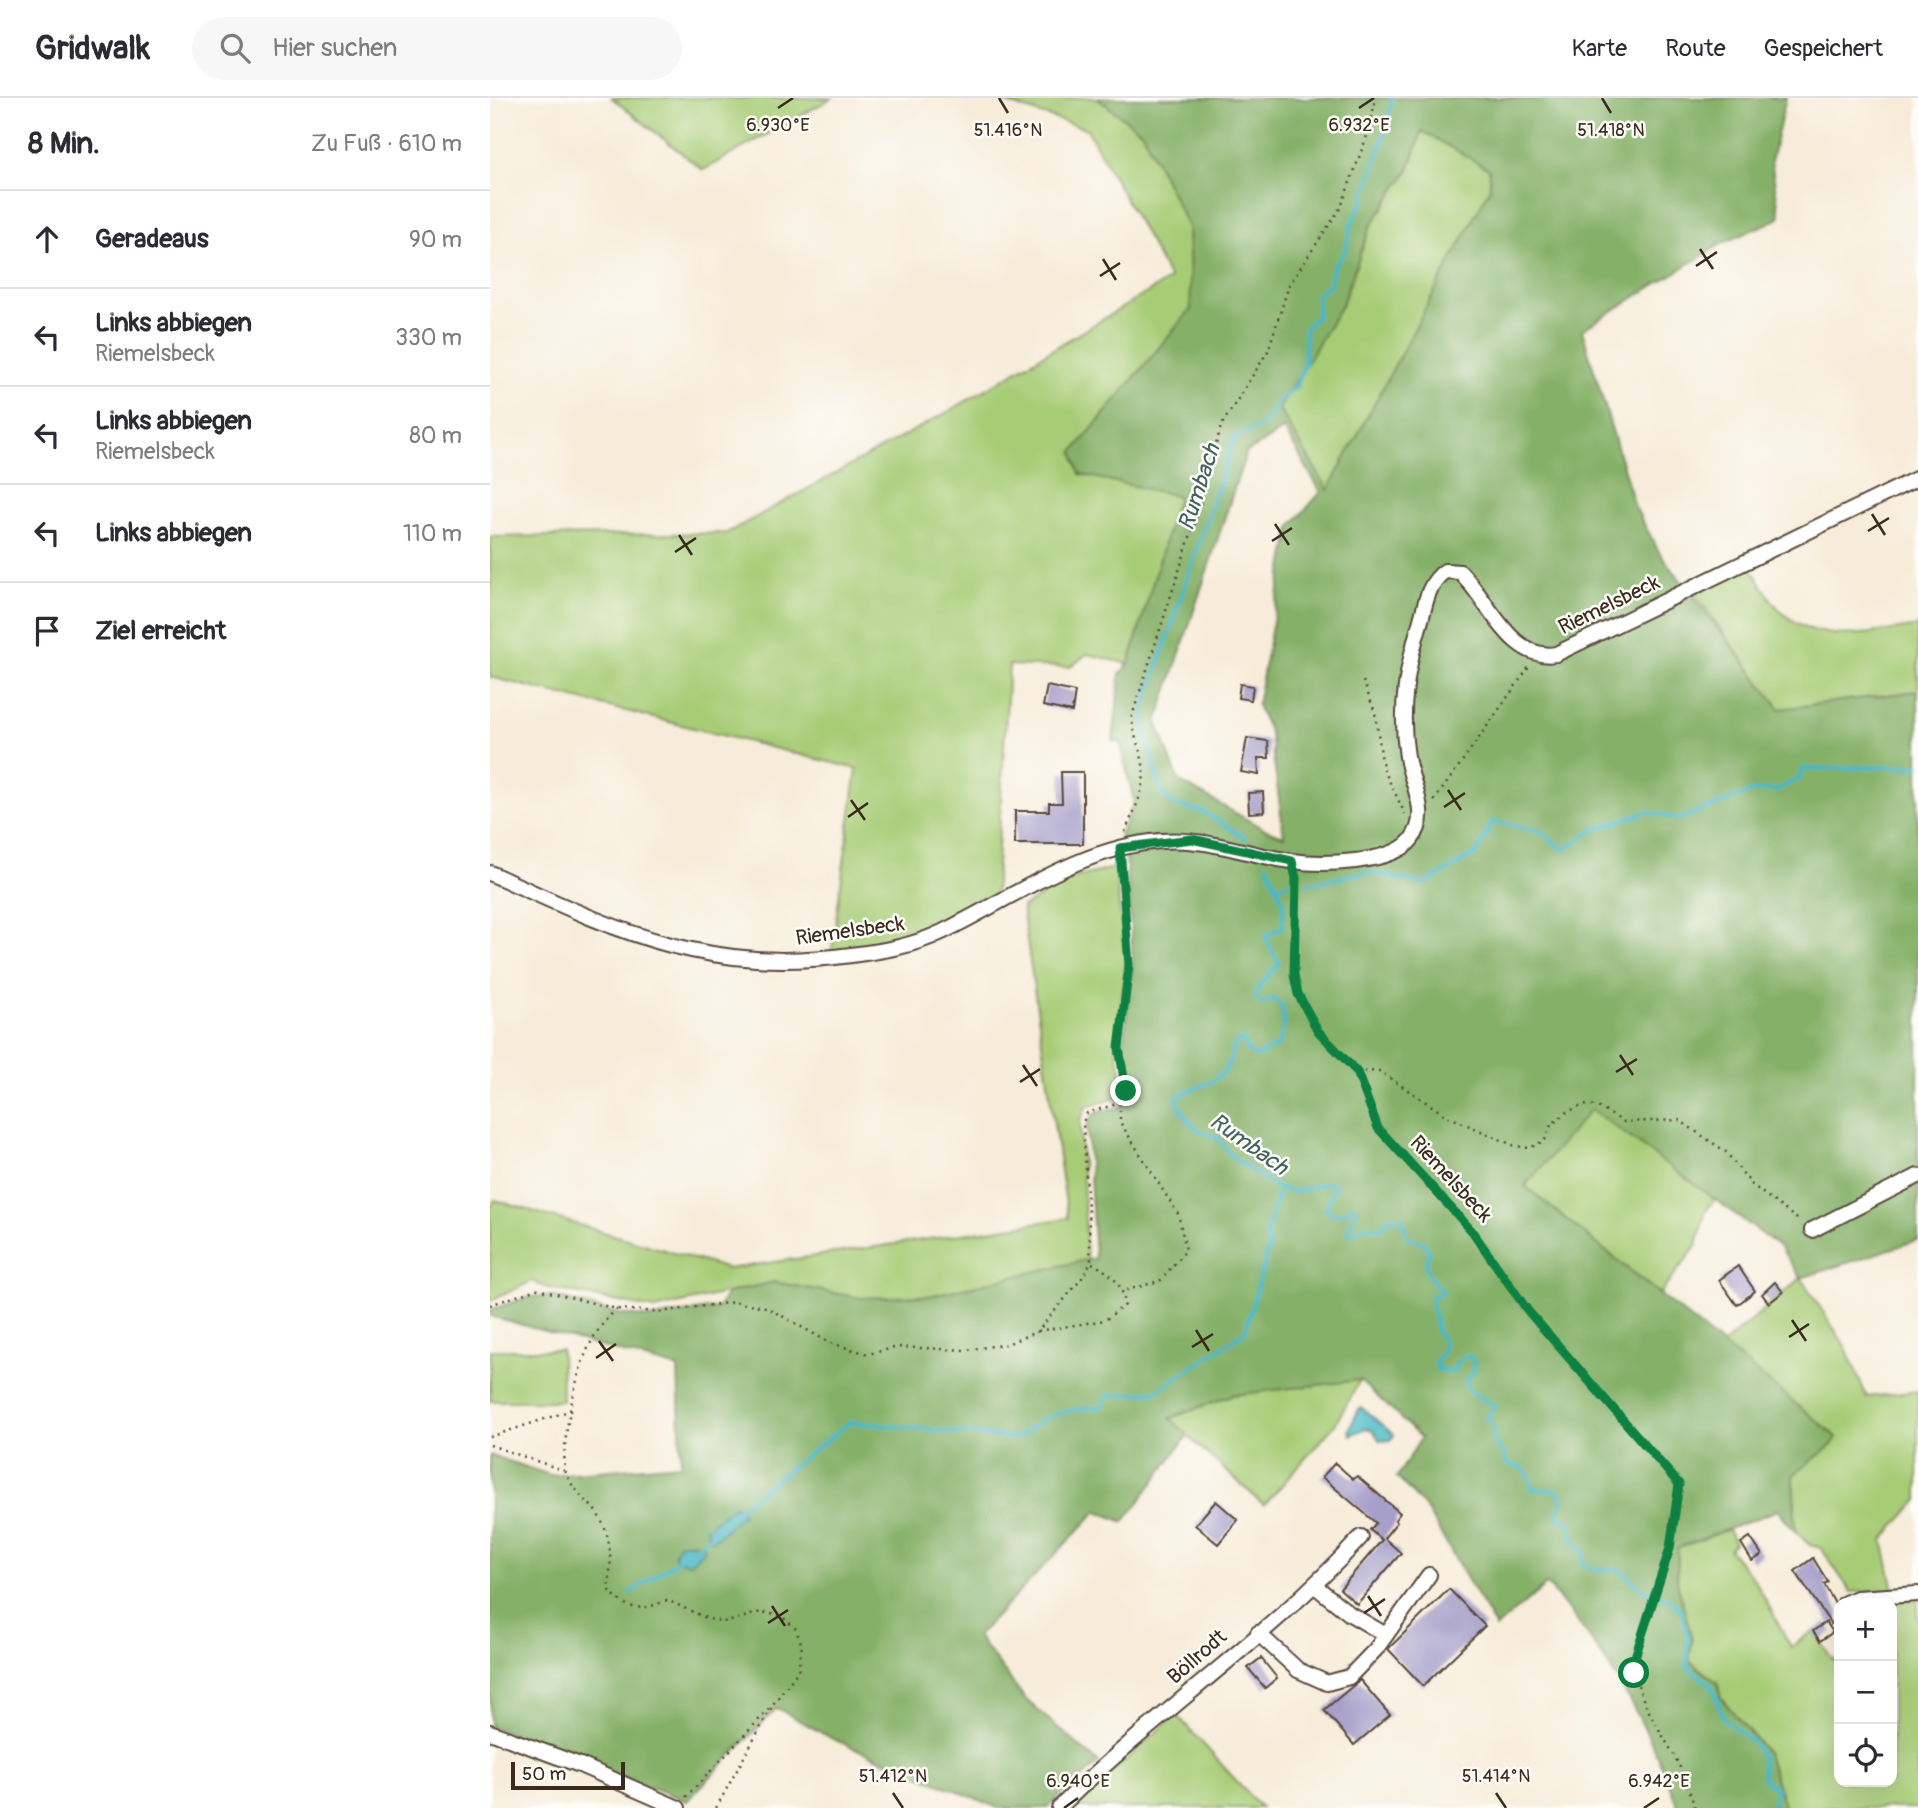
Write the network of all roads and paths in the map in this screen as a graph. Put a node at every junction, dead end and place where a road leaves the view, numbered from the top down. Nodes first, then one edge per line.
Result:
1 (1376, 98) edge
2 (1918, 478) edge
3 (1537, 655) junction
4 (1363, 681) dead end
5 (1422, 815) junction
6 (1419, 830) junction
7 (1120, 848) junction
8 (1292, 861) junction
9 (490, 873) edge
10 (1357, 1072) junction
11 (1119, 1102) junction
12 (1918, 1177) edge
13 (1812, 1230) joint
14 (1091, 1262) junction
15 (1124, 1291) junction
16 (490, 1306) edge
17 (617, 1309) junction
18 (1038, 1331) junction
19 (572, 1410) junction
20 (490, 1437) edge
21 (490, 1445) edge
22 (565, 1471) junction
23 (1361, 1537) dead end
24 (1429, 1575) dead end
25 (1315, 1586) junction
26 (1918, 1594) edge
27 (1857, 1598) edge
28 (1258, 1633) junction
29 (1386, 1635) junction
30 (774, 1703) junction
31 (490, 1732) edge
32 (682, 1803) edge
33 (716, 1808) edge
34 (1059, 1808) edge
35 (1695, 1808) edge

1 - 7 path
2 - 3 street, Riemelsbeck
3 - 5 path
3 - 5 street
4 - 6 path
5 - 6 street
6 - 8 street, Riemelsbeck
7 - 8 street, Riemelsbeck
7 - 9 street, Riemelsbeck
7 - 11 path
8 - 10 path, Riemelsbeck
10 - 13 path
10 - 35 path, Riemelsbeck
11 - 14 path
11 - 15 path
12 - 13 street
14 - 15 path
14 - 18 path
15 - 18 path
16 - 17 path
17 - 18 path
17 - 19 path
19 - 20 path
19 - 22 path
21 - 22 path
22 - 30 path
23 - 25 street, Böllrodt
24 - 29 street
25 - 28 street, Böllrodt
25 - 29 street
26 - 27 street
28 - 29 street
28 - 34 street, Böllrodt
30 - 32 path
30 - 33 path
31 - 32 street

